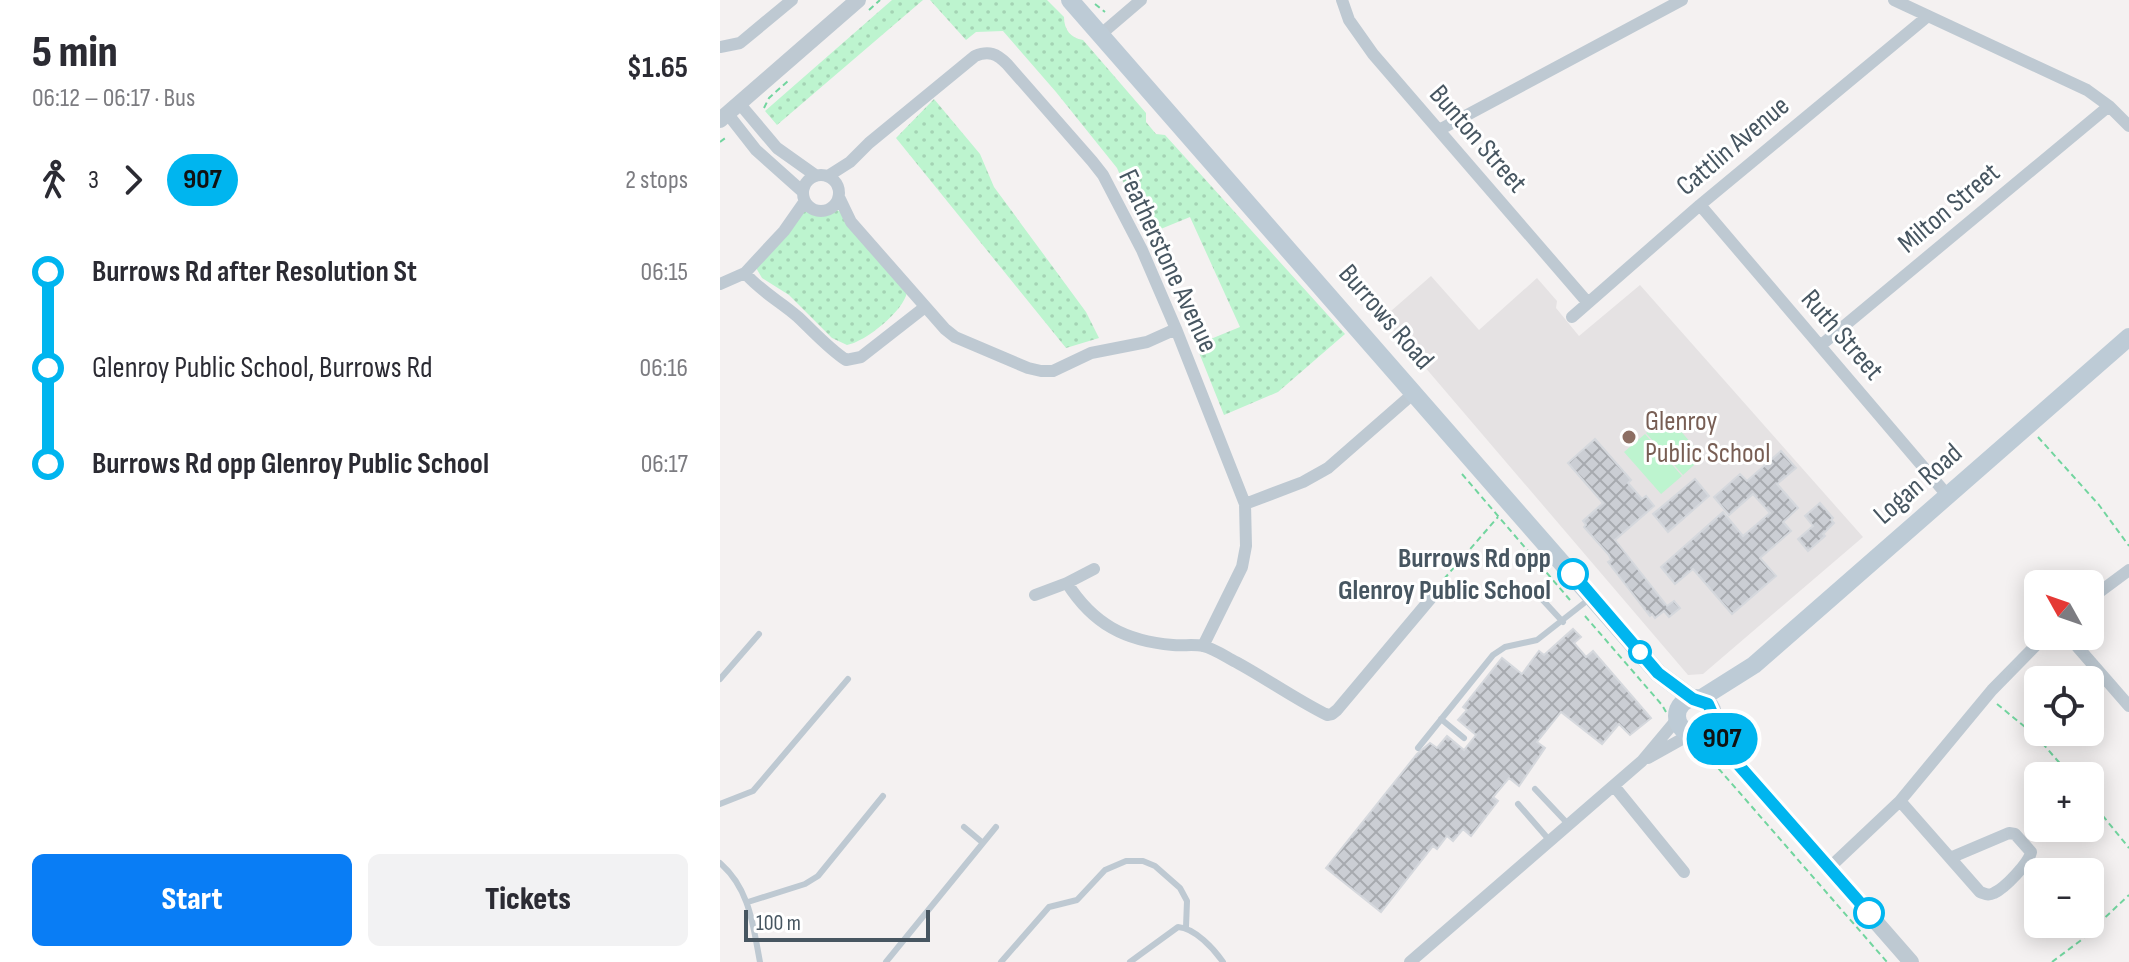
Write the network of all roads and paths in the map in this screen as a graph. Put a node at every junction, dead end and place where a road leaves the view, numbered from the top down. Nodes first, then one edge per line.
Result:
1 (792, 0) edge
2 (858, 0) edge
3 (1070, 0) edge
4 (1092, 0) edge
5 (1141, 0) edge
6 (1342, 0) edge
7 (1682, 0) edge
8 (1894, 0) edge
9 (1105, 12) dead end
10 (1928, 16) junction
11 (1100, 35) junction
12 (720, 47) edge
13 (2109, 106) junction
14 (729, 112) edge
15 (2129, 126) edge
16 (1439, 130) junction
17 (733, 134) dead end
18 (720, 142) edge
19 (850, 162) junction
20 (822, 176) junction
21 (839, 192) junction
22 (812, 203) junction
23 (1700, 205) junction
24 (851, 222) junction
25 (745, 273) junction
26 (720, 284) edge
27 (1588, 303) junction
28 (925, 307) junction
29 (1572, 317) dead end
30 (1176, 329) junction
31 (2129, 337) edge
32 (1820, 346) junction
33 (1415, 392) junction
34 (2038, 437) dead end
35 (1461, 473) dead end
36 (1948, 496) junction
37 (1245, 504) junction
38 (1498, 517) junction
39 (2129, 546) edge
40 (1094, 569) dead end
41 (2129, 570) edge
42 (1434, 578) dead end
43 (1067, 583) junction
44 (2104, 589) edge
45 (1444, 592) junction
46 (1035, 595) dead end
47 (1539, 596) dead end
48 (1586, 603) junction
49 (1563, 622) junction
50 (759, 634) dead end
51 (1203, 646) junction
52 (2029, 650) edge
53 (2080, 650) edge
54 (720, 679) edge
55 (848, 679) dead end
56 (1987, 697) junction
57 (2129, 706) edge
58 (1696, 710) junction
59 (1441, 719) junction
60 (1665, 733) junction
61 (1464, 738) dead end
62 (1697, 740) junction
63 (1418, 748) dead end
64 (1729, 754) junction
65 (1642, 761) junction
66 (2059, 762) edge
67 (1614, 786) junction
68 (1535, 789) dead end
69 (883, 796) dead end
70 (1900, 801) junction
71 (720, 804) edge
72 (1518, 804) dead end
73 (2104, 817) edge
74 (1569, 825) junction
75 (964, 827) dead end
76 (996, 827) dead end
77 (1551, 842) junction
78 (983, 843) junction
79 (2129, 848) edge
80 (1950, 858) junction
81 (1675, 860) junction
82 (720, 863) edge
83 (1829, 868) junction
84 (1665, 870) dead end
85 (1684, 872) dead end
86 (2129, 895) edge
87 (748, 902) junction
88 (1186, 927) junction
89 (760, 962) edge
90 (886, 962) edge
91 (1001, 962) edge
92 (1130, 962) edge
93 (1223, 962) edge
94 (1410, 962) edge
95 (1887, 962) edge
96 (1911, 962) edge
97 (2052, 962) edge

1 - 12 street
2 - 14 street
3 - 11 main road, Burrows Road
4 - 9 path
5 - 11 street
6 - 16 street, Bunton Street
7 - 16 street
8 - 10 street
10 - 13 street
10 - 23 street, Cattlin Avenue
11 - 33 main road, Burrows Road
13 - 15 street
13 - 32 street, Milton Street
14 - 20 street
14 - 22 street
16 - 27 street, Bunton Street
17 - 18 path
19 - 20 street, Featherstone Avenue
19 - 21 street, Featherstone Avenue
19 - 30 street, Featherstone Avenue
20 - 21 street
20 - 22 street
21 - 22 street, Featherstone Avenue
21 - 24 street
22 - 24 street
22 - 25 street
23 - 27 street, Cattlin Avenue
23 - 32 street, Ruth Street
24 - 28 street
25 - 26 street
25 - 28 street
27 - 29 street, Cattlin Avenue
28 - 30 street
30 - 37 street, Featherstone Avenue
31 - 36 main road, Logan Road
32 - 36 street, Ruth Street
33 - 37 street
33 - 48 main road, Burrows Road
34 - 39 path
35 - 38 path
36 - 58 main road, Logan Road
37 - 51 street, Featherstone Avenue
38 - 45 path
38 - 48 path
40 - 43 street
41 - 44 street
42 - 45 street
43 - 46 street
43 - 51 street
45 - 51 street
47 - 49 lane
48 - 49 lane
48 - 58 main road, Burrows Road
48 - 60 path
49 - 59 lane
50 - 54 lane
52 - 56 street
53 - 57 street
55 - 71 lane
56 - 66 path
56 - 70 street
58 - 60 street, Logan Road
58 - 62 main road
58 - 64 street, Burrows Road
59 - 61 lane
59 - 63 lane
60 - 65 street, Logan Road
62 - 64 street, Burrows Road
62 - 65 street, Logan Road
62 - 95 path
64 - 83 street, Burrows Road
65 - 67 street, Logan Road
67 - 74 street, Logan Road
67 - 81 street
68 - 74 lane
69 - 87 lane
70 - 80 street
70 - 83 street
72 - 77 lane
73 - 79 path
74 - 77 street, Logan Road
75 - 78 lane
76 - 78 lane
77 - 94 street, Logan Road
78 - 90 lane
80 - 80 street
81 - 84 street
81 - 85 street
82 - 87 lane
83 - 96 street, Burrows Road
86 - 97 path
87 - 89 lane
88 - 91 lane
88 - 92 lane
88 - 93 lane

